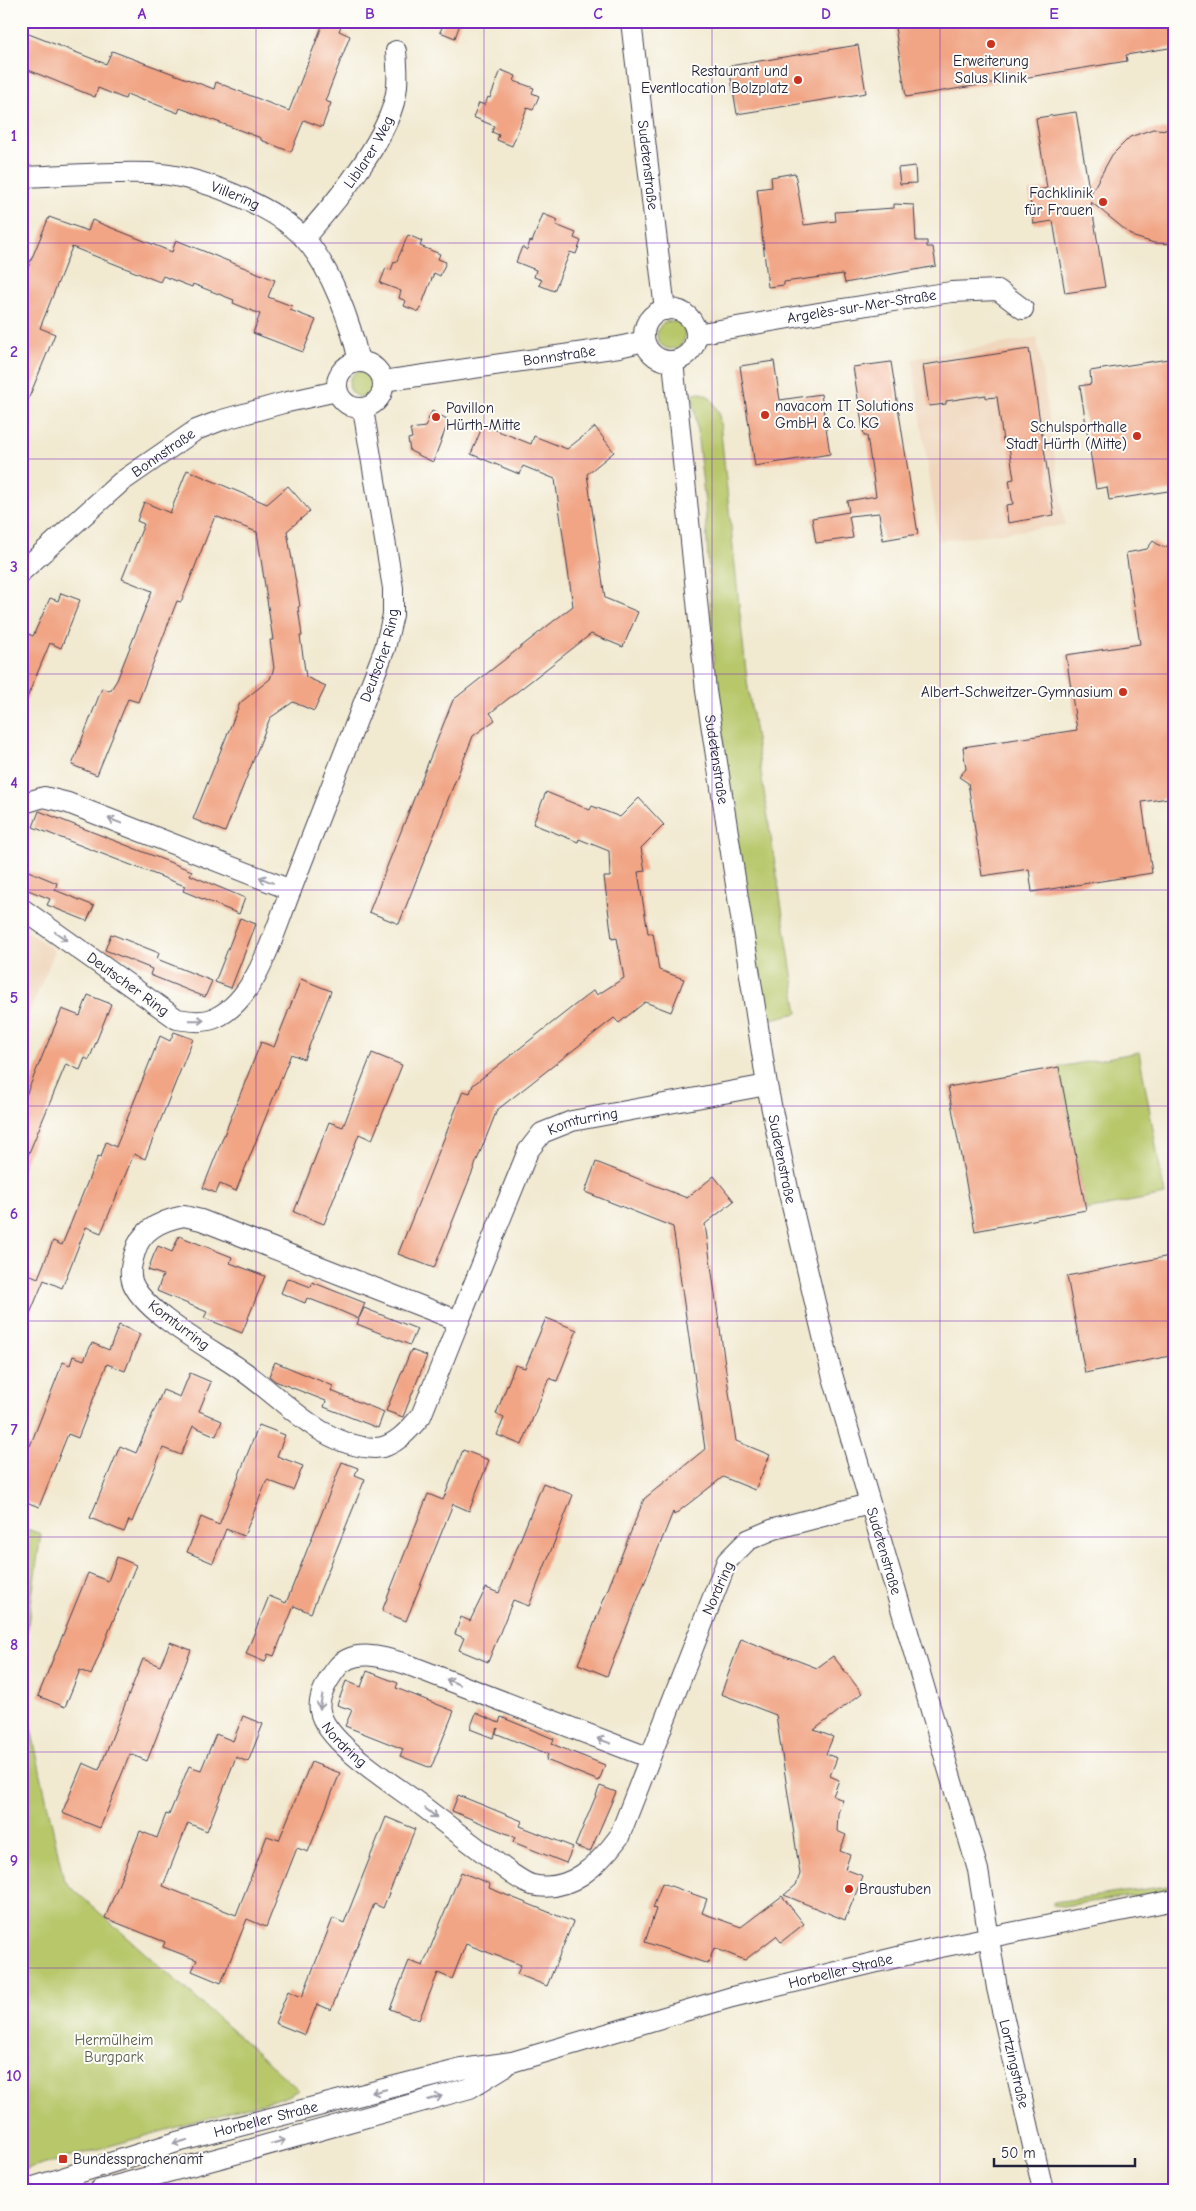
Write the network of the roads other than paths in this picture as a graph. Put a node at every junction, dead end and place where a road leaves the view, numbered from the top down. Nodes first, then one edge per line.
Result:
1 (631, 21) edge
2 (396, 51) dead end
3 (21, 177) edge
4 (304, 238) junction
5 (665, 310) junction
6 (1023, 310) dead end
7 (696, 334) junction
8 (644, 340) junction
9 (673, 361) junction
10 (359, 362) junction
11 (383, 381) junction
12 (337, 391) junction
13 (363, 409) junction
14 (21, 572) edge
15 (21, 804) edge
16 (291, 890) junction
17 (21, 908) edge
18 (767, 1085) junction
19 (459, 1321) junction
20 (869, 1504) junction
21 (650, 1758) junction
22 (1175, 1900) edge
23 (989, 1937) junction
24 (512, 2062) junction
25 (24, 2190) edge
26 (100, 2190) edge
27 (1043, 2190) edge

1 - 5 street, Sudetenstraße
2 - 4 street, Liblarer Weg
3 - 4 street, Villering
4 - 10 street, Villering
5 - 7 street
5 - 8 street
6 - 7 street, Argelès-sur-Mer-Straße
7 - 9 street
8 - 9 street
8 - 11 street, Bonnstraße
9 - 18 street, Sudetenstraße
10 - 11 street
10 - 12 street
11 - 13 street
12 - 13 street
12 - 14 street, Bonnstraße
13 - 16 street, Deutscher Ring
16 -> 15 street
17 -> 16 street, Deutscher Ring
18 - 19 street, Komturring
18 - 20 street, Sudetenstraße
19 - 19 street, Komturring
20 - 21 street, Nordring
20 - 23 street, Sudetenstraße
21 -> 21 street, Nordring
22 - 23 street, Horbeller Straße
23 - 24 street, Horbeller Straße
23 - 27 street, Lortzingstraße
24 -> 25 street, Horbeller Straße
26 -> 24 street, Horbeller Straße

